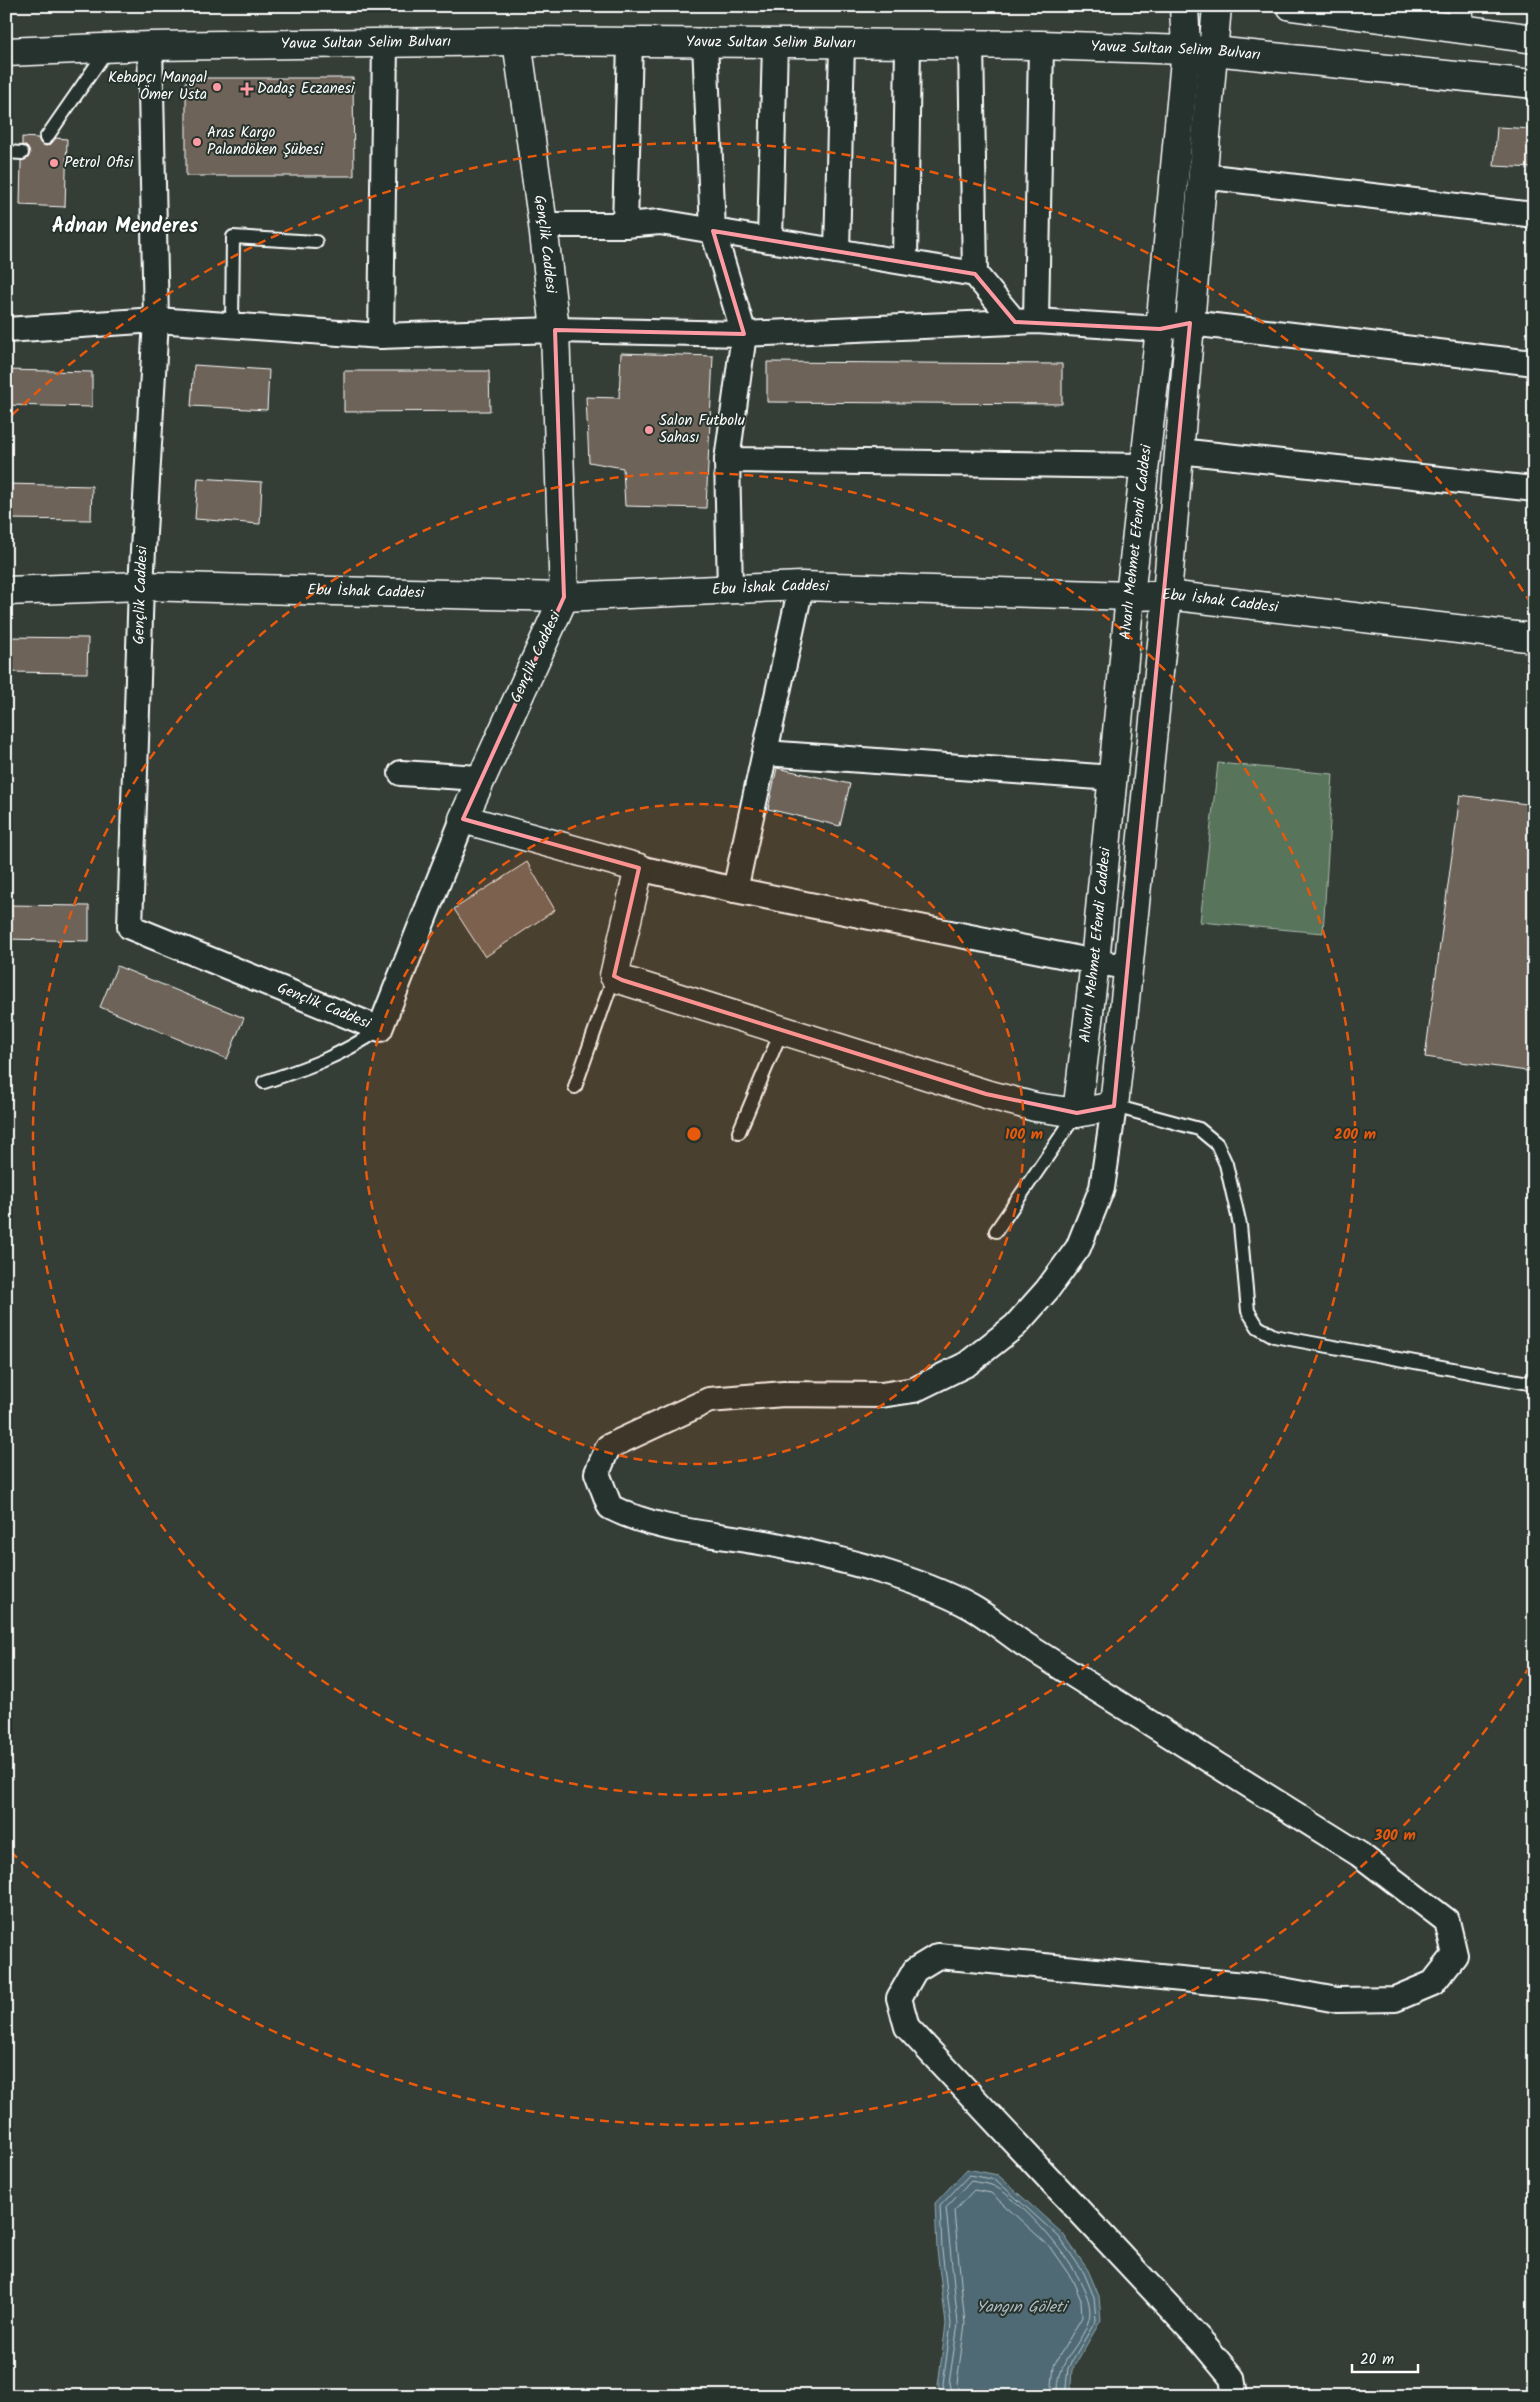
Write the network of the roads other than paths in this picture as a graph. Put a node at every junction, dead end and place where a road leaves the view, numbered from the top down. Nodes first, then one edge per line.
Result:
1 (1184, 6) edge
2 (1217, 6) edge
3 (1291, 6) edge
4 (1460, 18) edge
5 (1534, 39) edge
6 (517, 41) junction
7 (385, 43) junction
8 (630, 43) junction
9 (705, 43) junction
10 (775, 43) junction
11 (842, 44) junction
12 (908, 44) junction
13 (971, 44) junction
14 (1041, 44) junction
15 (150, 46) junction
16 (108, 48) junction
17 (1186, 49) junction
18 (1214, 50) junction
19 (6, 52) edge
20 (1534, 84) edge
21 (46, 138) dead end
22 (6, 152) edge
23 (22, 153) dead end
24 (1203, 176) junction
25 (1534, 215) edge
26 (543, 225) junction
27 (625, 225) junction
28 (712, 231) junction
29 (770, 240) junction
30 (316, 242) dead end
31 (837, 251) junction
32 (906, 262) junction
33 (975, 274) junction
34 (156, 320) junction
35 (1025, 321) junction
36 (1190, 323) junction
37 (232, 325) junction
38 (1160, 329) junction
39 (6, 330) edge
40 (555, 330) junction
41 (744, 334) junction
42 (381, 336) junction
43 (1534, 364) edge
44 (1179, 451) junction
45 (727, 460) junction
46 (1144, 466) junction
47 (1534, 489) edge
48 (141, 586) junction
49 (801, 586) junction
50 (730, 589) junction
51 (6, 591) edge
52 (1167, 595) junction
53 (1130, 596) junction
54 (564, 597) junction
55 (1534, 638) edge
56 (765, 753) junction
57 (401, 773) dead end
58 (480, 778) junction
59 (1113, 778) junction
60 (463, 819) junction
61 (639, 868) junction
62 (735, 890) junction
63 (1095, 962) junction
64 (1128, 967) junction
65 (614, 976) junction
66 (380, 1029) junction
67 (781, 1032) junction
68 (264, 1082) dead end
69 (574, 1087) dead end
70 (1114, 1106) junction
71 (1076, 1113) junction
72 (739, 1132) dead end
73 (996, 1231) dead end
74 (1534, 1384) edge
75 (1235, 2396) edge

1 - 17 street, Alvarlı Mehmet Efendi Caddesi
2 - 18 street
3 - 4 street
4 - 5 street
6 - 7 street, Yavuz Sultan Selim Bulvarı
6 - 8 street, Yavuz Sultan Selim Bulvarı
6 - 26 street, Gençlik Caddesi
7 - 15 street, Yavuz Sultan Selim Bulvarı
7 - 42 street
8 - 9 street, Yavuz Sultan Selim Bulvarı
8 - 27 street
9 - 10 street, Yavuz Sultan Selim Bulvarı
9 - 28 street
10 - 11 street, Yavuz Sultan Selim Bulvarı
10 - 29 street
11 - 12 street, Yavuz Sultan Selim Bulvarı
11 - 31 street
12 - 13 street, Yavuz Sultan Selim Bulvarı
12 - 32 street
13 - 14 street, Yavuz Sultan Selim Bulvarı
13 - 33 street
14 - 17 street, Yavuz Sultan Selim Bulvarı
14 - 35 street
15 - 16 street, Yavuz Sultan Selim Bulvarı
15 - 34 street, Gençlik Caddesi
16 - 19 street, Yavuz Sultan Selim Bulvarı
16 - 21 lane
17 - 18 street, Yavuz Sultan Selim Bulvarı
17 - 38 street, Alvarlı Mehmet Efendi Caddesi
18 - 20 street, Yavuz Sultan Selim Bulvarı
18 - 24 street
22 - 23 lane
24 - 25 street
24 - 36 street
26 - 27 street
26 - 40 street, Gençlik Caddesi
27 - 28 street
28 - 29 street
28 - 41 street
29 - 31 street
30 - 37 lane
31 - 32 street
32 - 33 street
33 - 35 street
34 - 37 street
34 - 39 street
34 - 48 street, Gençlik Caddesi
35 - 38 street
35 - 41 street
36 - 38 street
36 - 43 street
36 - 44 street
37 - 42 street
38 - 46 street, Alvarlı Mehmet Efendi Caddesi
40 - 41 street
40 - 42 street
40 - 54 street, Gençlik Caddesi
41 - 45 street
44 - 47 street
44 - 52 street
45 - 46 street
45 - 50 street
46 - 53 street, Alvarlı Mehmet Efendi Caddesi
48 - 51 street, Ebu İshak Caddesi
48 - 54 street, Ebu İshak Caddesi
48 - 66 street, Gençlik Caddesi
49 - 50 street, Ebu İshak Caddesi
49 - 53 street, Ebu İshak Caddesi
49 - 56 street
50 - 54 street, Ebu İshak Caddesi
52 - 53 street, Ebu İshak Caddesi
52 - 55 street, Ebu İshak Caddesi
52 - 64 street
53 - 59 street, Alvarlı Mehmet Efendi Caddesi
54 - 58 street, Gençlik Caddesi
56 - 59 street
56 - 62 street
57 - 58 street
58 - 60 street, Gençlik Caddesi
59 - 63 street, Alvarlı Mehmet Efendi Caddesi
60 - 61 street
60 - 66 street, Gençlik Caddesi
61 - 62 street
61 - 65 street
62 - 63 street
63 - 64 street
63 - 71 street, Alvarlı Mehmet Efendi Caddesi
64 - 70 street
65 - 67 street
65 - 69 lane
66 - 68 lane
67 - 71 street
67 - 72 lane
70 - 71 street
70 - 74 lane
70 - 75 street
71 - 73 lane

